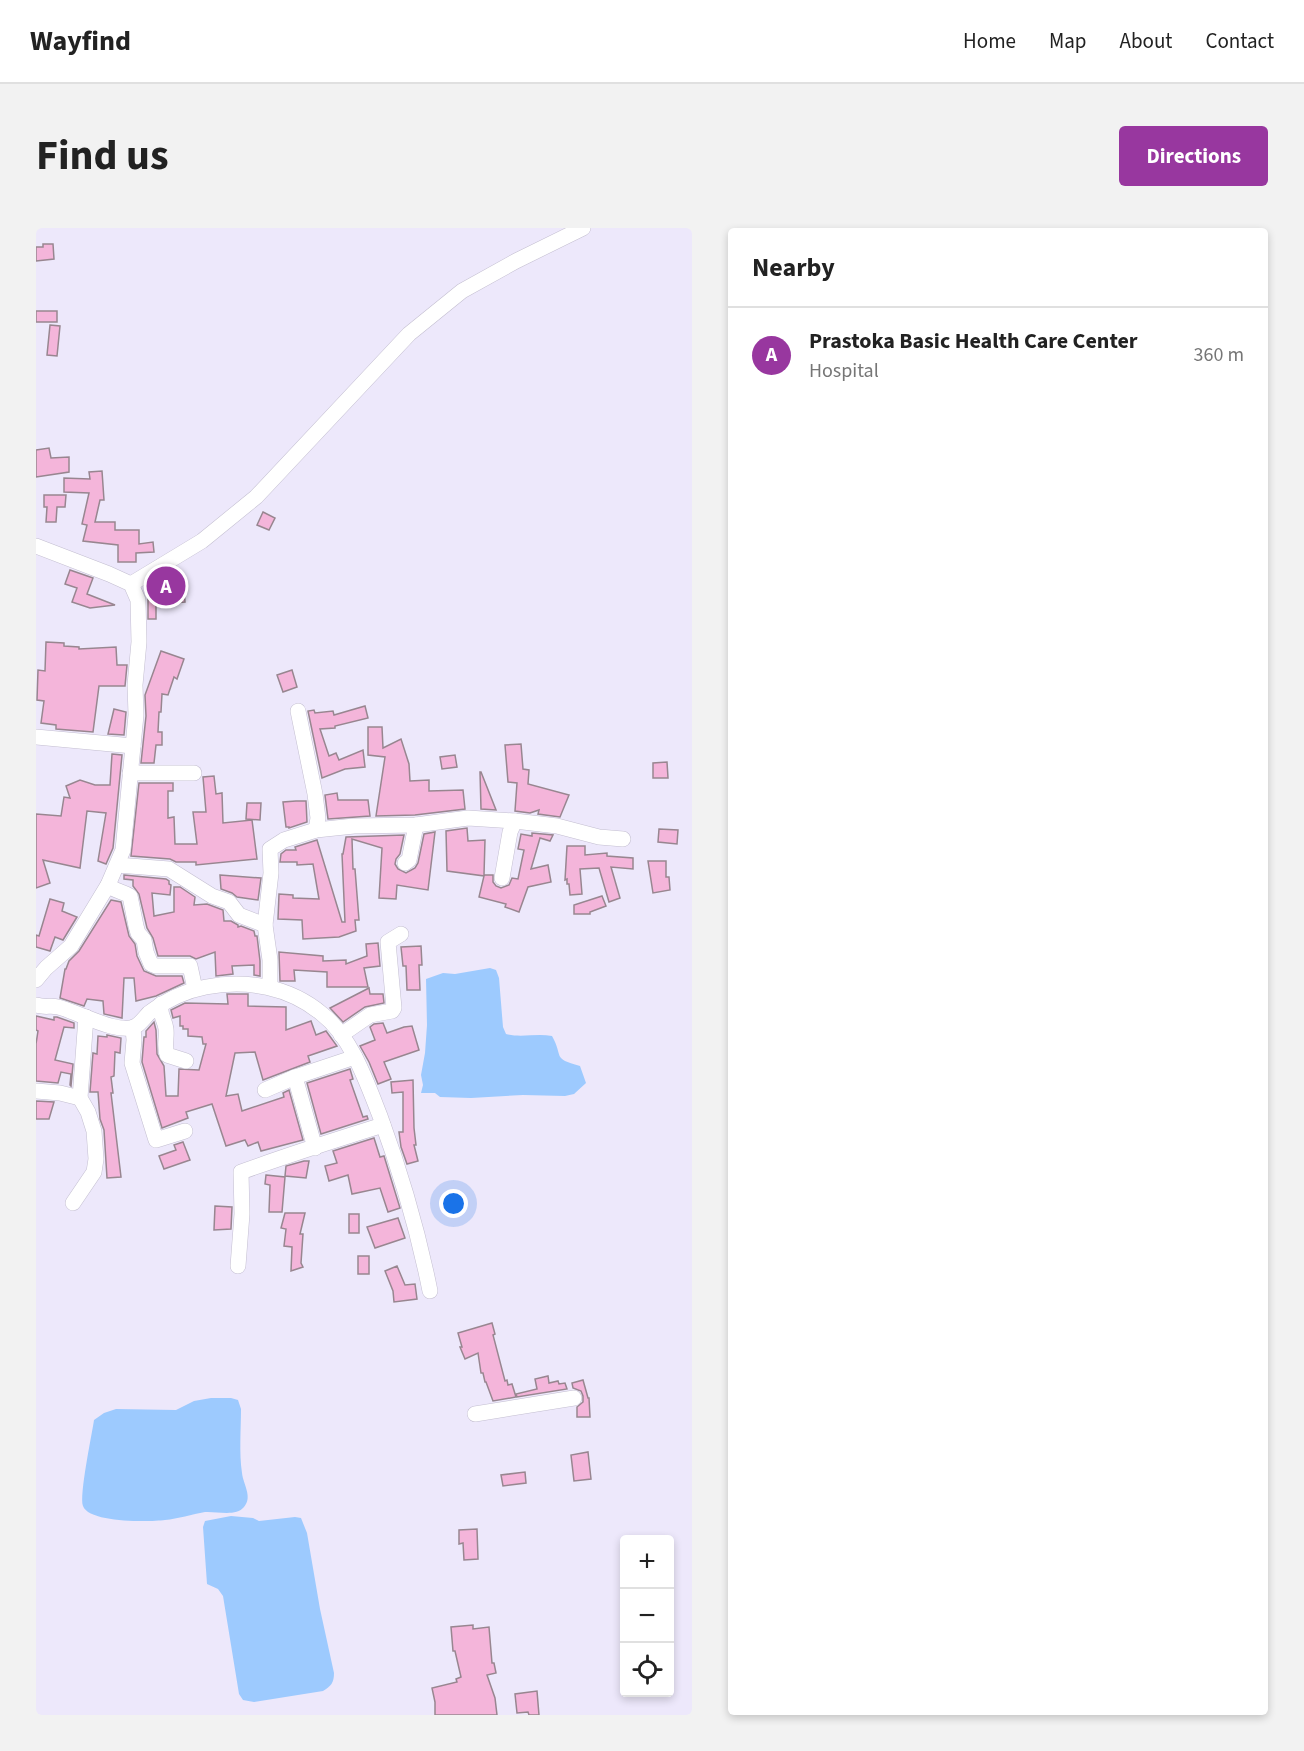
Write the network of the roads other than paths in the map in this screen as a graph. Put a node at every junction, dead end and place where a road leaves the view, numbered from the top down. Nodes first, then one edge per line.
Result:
1 (583, 228) edge
2 (36, 546) edge
3 (131, 585) junction
4 (298, 711) dead end
5 (36, 737) edge
6 (133, 746) junction
7 (129, 773) junction
8 (194, 773) dead end
9 (515, 821) junction
10 (416, 825) junction
11 (316, 830) junction
12 (623, 839) dead end
13 (405, 862) dead end
14 (117, 865) junction
15 (502, 878) dead end
16 (108, 885) junction
17 (265, 925) junction
18 (401, 934) dead end
19 (41, 965) edge
20 (36, 981) edge
21 (270, 987) junction
22 (195, 989) junction
23 (161, 1004) junction
24 (36, 1005) edge
25 (86, 1017) junction
26 (133, 1028) junction
27 (341, 1035) junction
28 (355, 1056) junction
29 (186, 1061) dead end
30 (295, 1077) junction
31 (265, 1090) dead end
32 (36, 1091) edge
33 (80, 1098) junction
34 (383, 1125) junction
35 (185, 1131) dead end
36 (315, 1148) junction
37 (73, 1203) dead end
38 (238, 1266) dead end
39 (430, 1291) dead end
40 (574, 1398) dead end
41 (475, 1414) dead end

1 - 3 street
2 - 3 street
3 - 6 street
4 - 11 street
5 - 6 street
6 - 7 street
7 - 8 street
7 - 14 street
9 - 10 street
9 - 12 street
9 - 15 street
10 - 11 street
10 - 13 street
11 - 17 street
14 - 16 street
14 - 17 street
16 - 19 street
16 - 22 street
17 - 21 street
18 - 27 street
19 - 20 street
21 - 22 street
21 - 27 street
22 - 23 street
23 - 26 street
23 - 29 street
24 - 25 street
25 - 26 street
25 - 33 street
26 - 35 street
27 - 28 street
28 - 30 street
28 - 34 street
30 - 31 street
30 - 36 street
32 - 33 street
33 - 37 street
34 - 36 street
34 - 39 street
36 - 38 street
40 - 41 street

